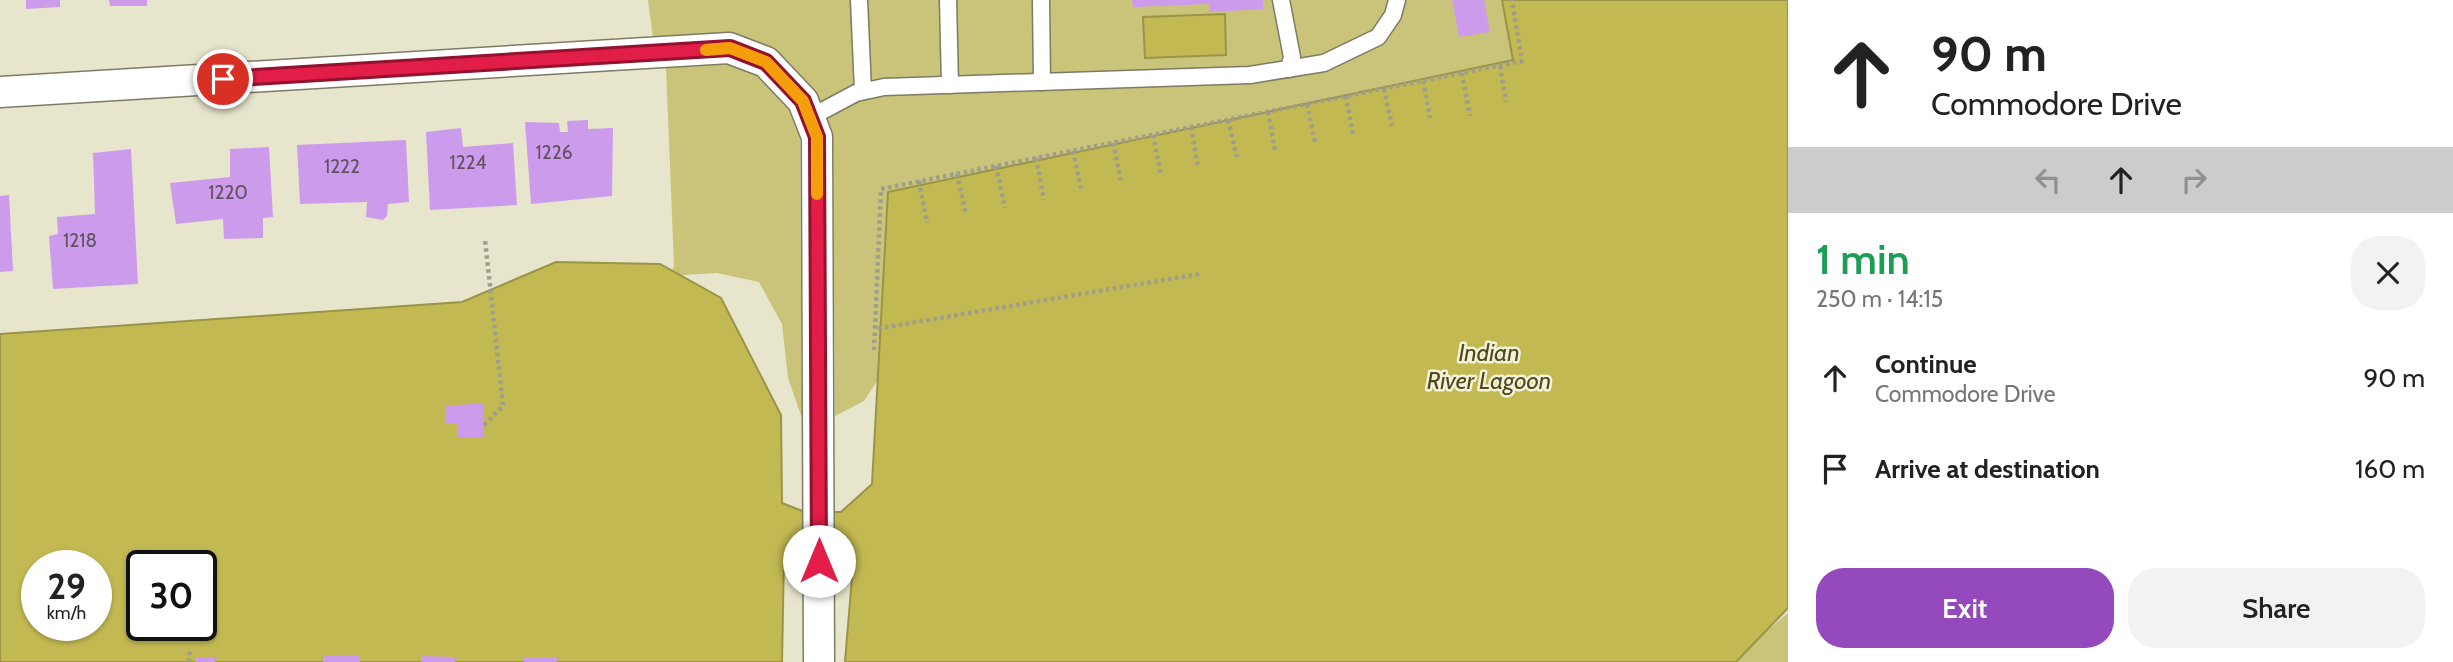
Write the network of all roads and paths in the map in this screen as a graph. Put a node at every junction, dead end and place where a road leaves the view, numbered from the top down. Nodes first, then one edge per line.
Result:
1 (859, 0) edge
2 (948, 0) edge
3 (1041, 0) edge
4 (1281, 0) edge
5 (1397, 0) edge
6 (1511, 0) edge
7 (1500, 66) junction
8 (1289, 69) junction
9 (1462, 73) junction
10 (1423, 81) junction
11 (1042, 82) junction
12 (950, 85) junction
13 (1384, 89) junction
14 (0, 92) edge
15 (863, 92) junction
16 (1346, 96) junction
17 (1506, 102) dead end
18 (1307, 104) junction
19 (1268, 112) junction
20 (1470, 116) dead end
21 (809, 118) junction
22 (1430, 118) dead end
23 (1228, 120) junction
24 (1392, 126) dead end
25 (1191, 127) junction
26 (1153, 135) junction
27 (1353, 135) dead end
28 (1315, 142) dead end
29 (1113, 143) junction
30 (1073, 150) junction
31 (1275, 150) dead end
32 (1237, 157) dead end
33 (1036, 158) junction
34 (996, 166) junction
35 (1198, 167) dead end
36 (957, 174) junction
37 (1161, 175) dead end
38 (1121, 180) dead end
39 (919, 181) junction
40 (1082, 192) dead end
41 (1044, 200) dead end
42 (1005, 208) dead end
43 (966, 215) dead end
44 (927, 223) dead end
45 (485, 240) dead end
46 (1199, 274) dead end
47 (876, 329) junction
48 (874, 350) dead end
49 (484, 425) dead end
50 (190, 648) dead end
51 (189, 662) edge
52 (819, 662) edge

1 - 15 lane
2 - 12 lane
3 - 11 lane
4 - 8 lane
5 - 8 lane
6 - 7 path
7 - 9 path
7 - 17 path
8 - 11 lane
9 - 10 path
9 - 20 path
10 - 13 path
10 - 22 path
11 - 12 lane
12 - 15 lane
13 - 16 path
13 - 24 path
14 - 21 street
15 - 21 lane
16 - 18 path
16 - 27 path
18 - 19 path
18 - 28 path
19 - 23 path
19 - 31 path
21 - 52 street
23 - 25 path
23 - 32 path
25 - 26 path
25 - 35 path
26 - 29 path
26 - 37 path
29 - 30 path
29 - 38 path
30 - 33 path
30 - 40 path
33 - 34 path
33 - 41 path
34 - 36 path
34 - 42 path
36 - 39 path
36 - 43 path
39 - 44 path
39 - 47 path
45 - 49 path
46 - 47 path
47 - 48 path
50 - 51 path

